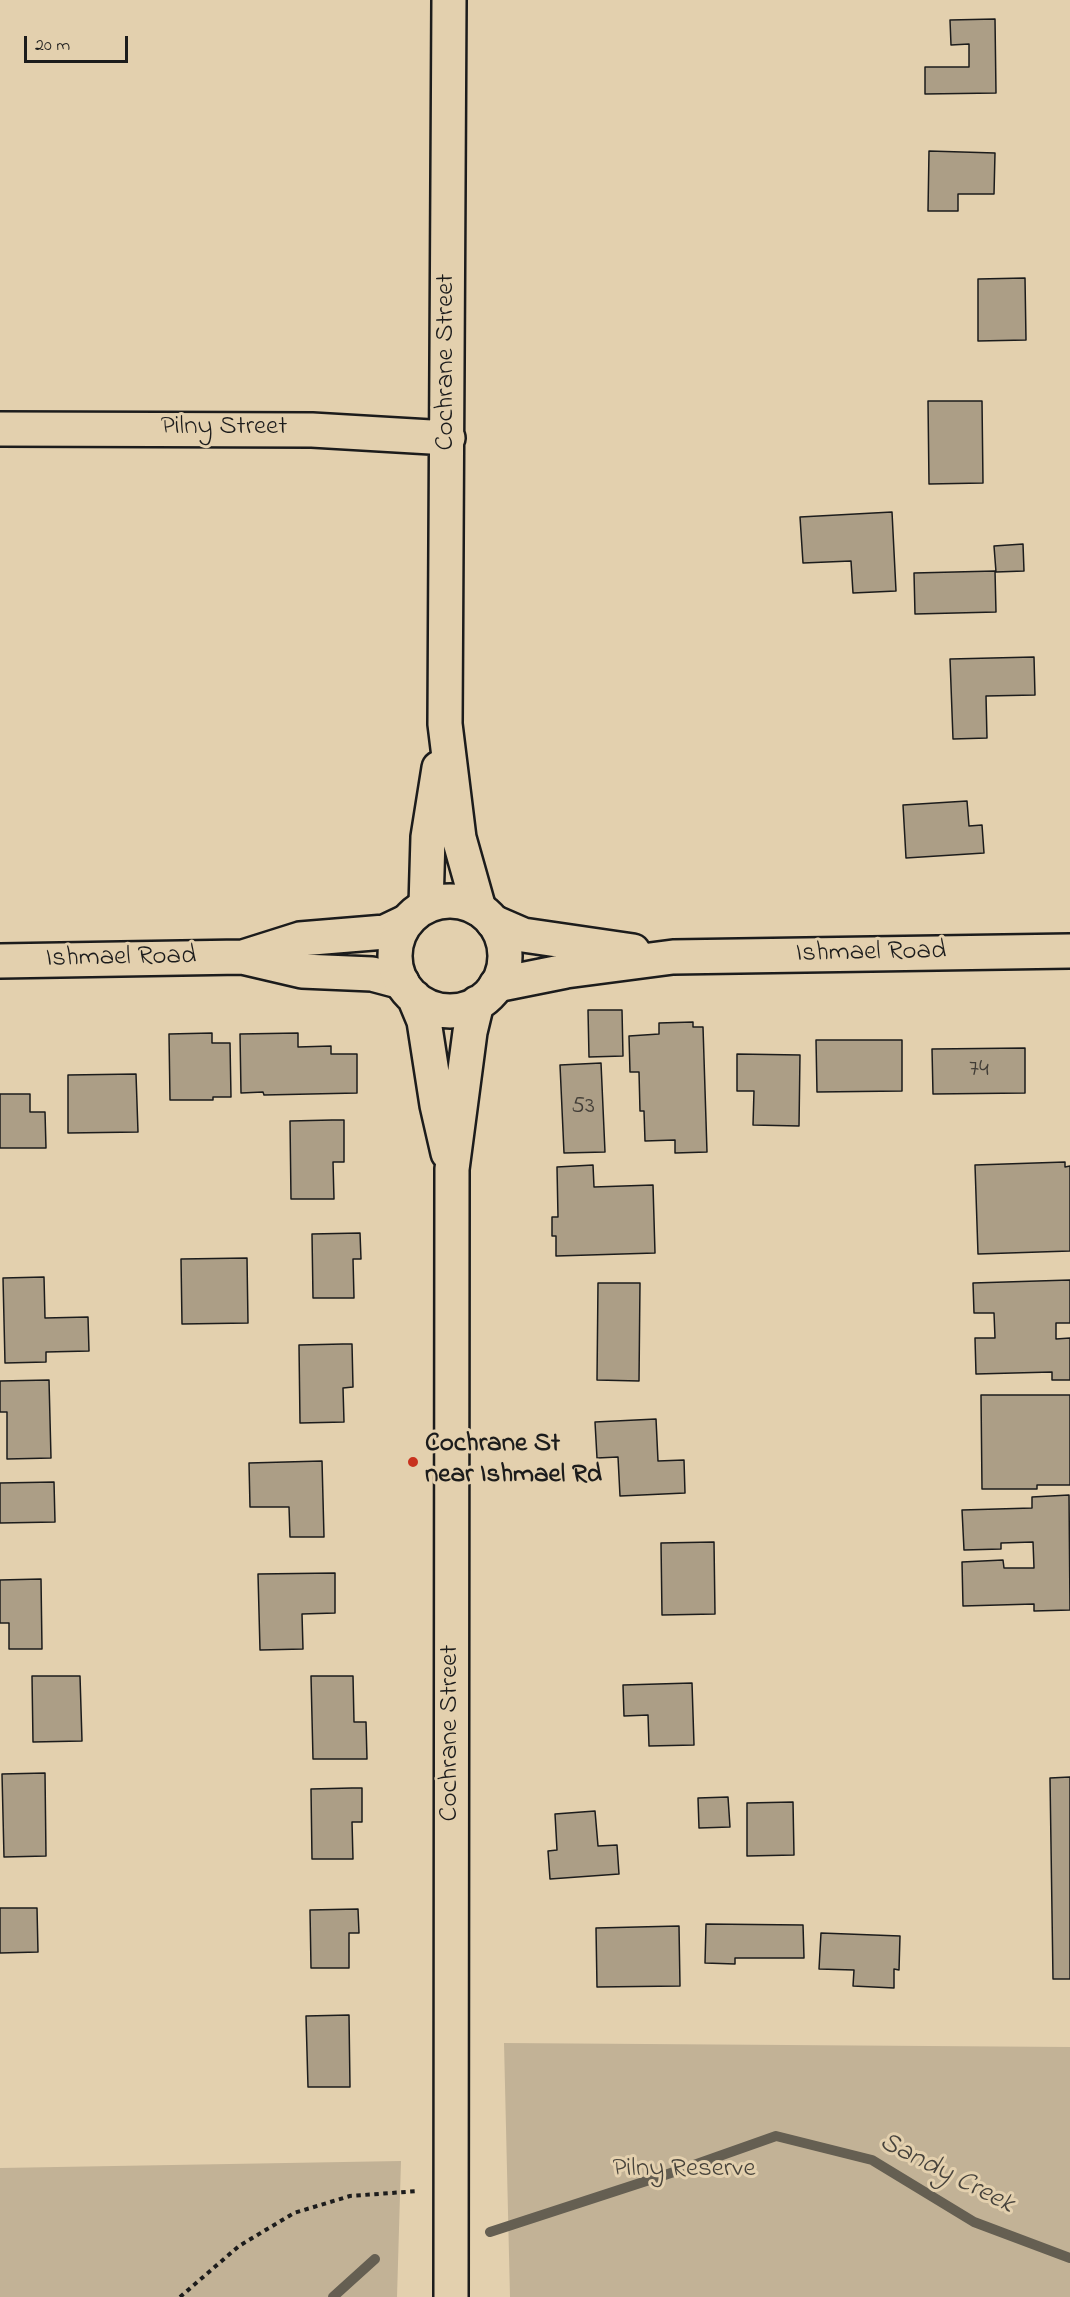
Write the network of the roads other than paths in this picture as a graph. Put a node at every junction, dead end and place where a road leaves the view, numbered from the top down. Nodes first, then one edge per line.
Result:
1 (449, 0) edge
2 (0, 429) edge
3 (448, 438) junction
4 (445, 724) junction
5 (416, 914) junction
6 (486, 916) junction
7 (1070, 951) edge
8 (242, 957) junction
9 (673, 957) junction
10 (0, 961) edge
11 (408, 990) junction
12 (487, 994) junction
13 (452, 1169) junction
14 (451, 2297) edge

1 - 3 street, Cochrane Street
2 - 3 street, Pilny Street
3 - 4 street, Cochrane Street
4 - 5 street, Cochrane Street
4 - 6 street, Cochrane Street
5 - 6 street
5 - 8 street, Ishmael Road
5 - 11 street
6 - 9 street, Ishmael Road
6 - 12 street
7 - 9 street, Ishmael Road
8 - 10 street, Ishmael Road
8 - 11 street, Ishmael Road
9 - 12 street, Ishmael Road
11 - 12 street
11 - 13 street, Cochrane Street
12 - 13 street, Cochrane Street
13 - 14 street, Cochrane Street

